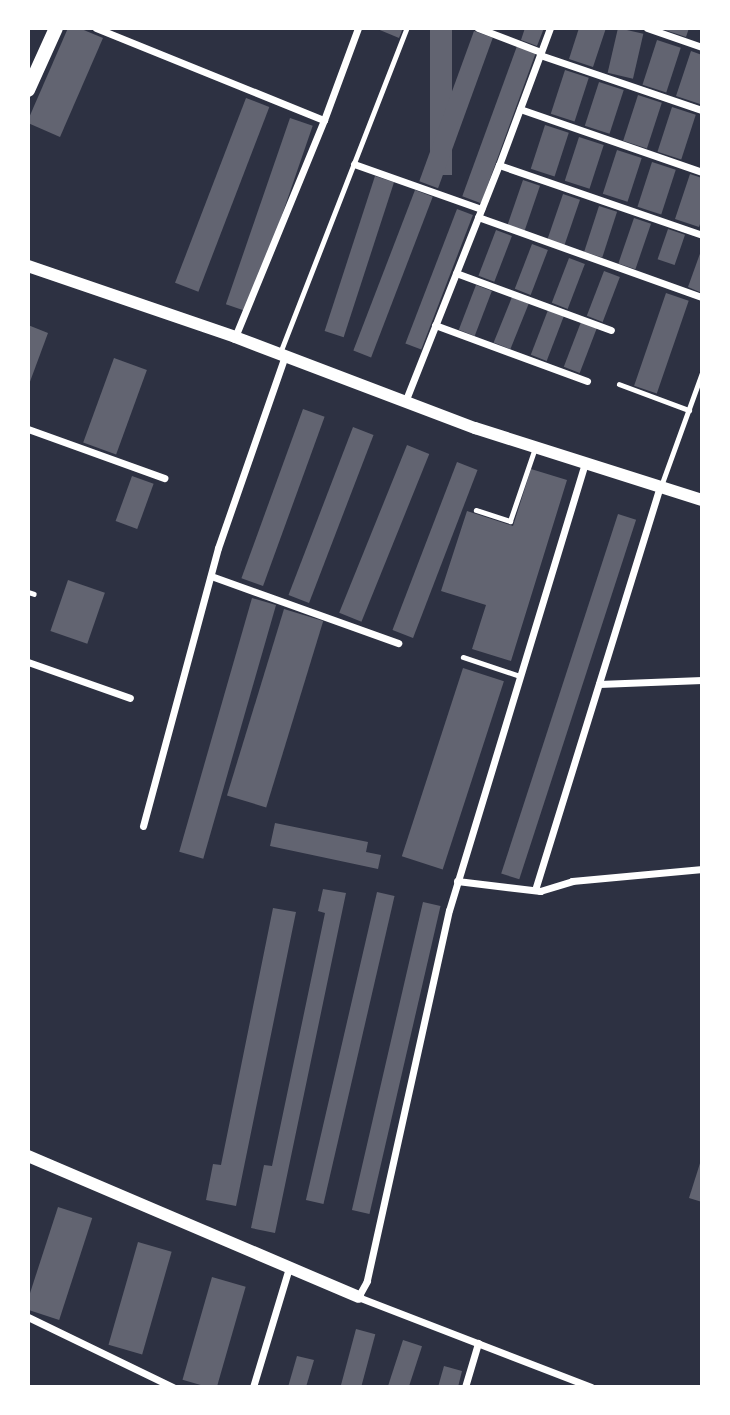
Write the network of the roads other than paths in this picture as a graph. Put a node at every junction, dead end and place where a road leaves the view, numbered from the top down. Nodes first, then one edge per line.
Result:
1 (56, 28) edge
2 (96, 28) edge
3 (358, 28) edge
4 (407, 28) edge
5 (478, 28) edge
6 (550, 28) edge
7 (647, 28) edge
8 (702, 47) edge
9 (540, 53) junction
10 (28, 90) edge
11 (520, 109) junction
12 (702, 110) edge
13 (324, 120) junction
14 (354, 164) junction
15 (499, 165) junction
16 (702, 172) edge
17 (481, 209) junction
18 (478, 218) junction
19 (702, 235) edge
20 (28, 266) edge
21 (456, 273) junction
22 (702, 297) edge
23 (435, 325) junction
24 (611, 330) dead end
25 (235, 337) junction
26 (282, 355) junction
27 (702, 373) edge
28 (587, 380) dead end
29 (619, 384) dead end
30 (405, 402) junction
31 (688, 410) junction
32 (28, 429) edge
33 (535, 447) junction
34 (584, 463) junction
35 (164, 478) dead end
36 (660, 487) junction
37 (702, 500) edge
38 (476, 510) dead end
39 (211, 576) junction
40 (28, 592) edge
41 (34, 594) dead end
42 (398, 643) dead end
43 (463, 657) dead end
44 (28, 662) edge
45 (520, 676) junction
46 (702, 680) edge
47 (599, 684) junction
48 (130, 698) dead end
49 (143, 826) dead end
50 (702, 869) edge
51 (457, 881) junction
52 (535, 890) junction
53 (28, 1156) edge
54 (289, 1268) junction
55 (358, 1297) junction
56 (28, 1317) edge
57 (478, 1343) junction
58 (173, 1387) edge
59 (253, 1387) edge
60 (465, 1387) edge
61 (591, 1387) edge

1 - 10 main road
2 - 13 street
3 - 13 street
4 - 14 lane
5 - 9 street
6 - 9 street
7 - 8 street
9 - 11 street
9 - 12 street
11 - 15 street
11 - 16 street
13 - 25 street
14 - 17 street
14 - 26 lane
15 - 17 street
15 - 19 street
17 - 18 street
18 - 21 street
18 - 22 street
20 - 25 street
21 - 23 street
21 - 24 street
23 - 28 street
23 - 30 street
25 - 26 street
26 - 30 street
26 - 39 street
27 - 31 lane
29 - 31 lane
30 - 33 street
31 - 36 lane
32 - 35 street
33 - 34 street
33 - 38 lane
34 - 36 street
34 - 45 street
36 - 37 street
36 - 47 street
39 - 42 street
39 - 49 street
40 - 41 lane
43 - 45 lane
44 - 48 street
45 - 51 street
46 - 47 street
47 - 52 street
50 - 52 street
51 - 52 street
51 - 55 street
53 - 54 street
54 - 55 street
54 - 59 street
55 - 57 street
56 - 58 street
57 - 60 street
57 - 61 street

